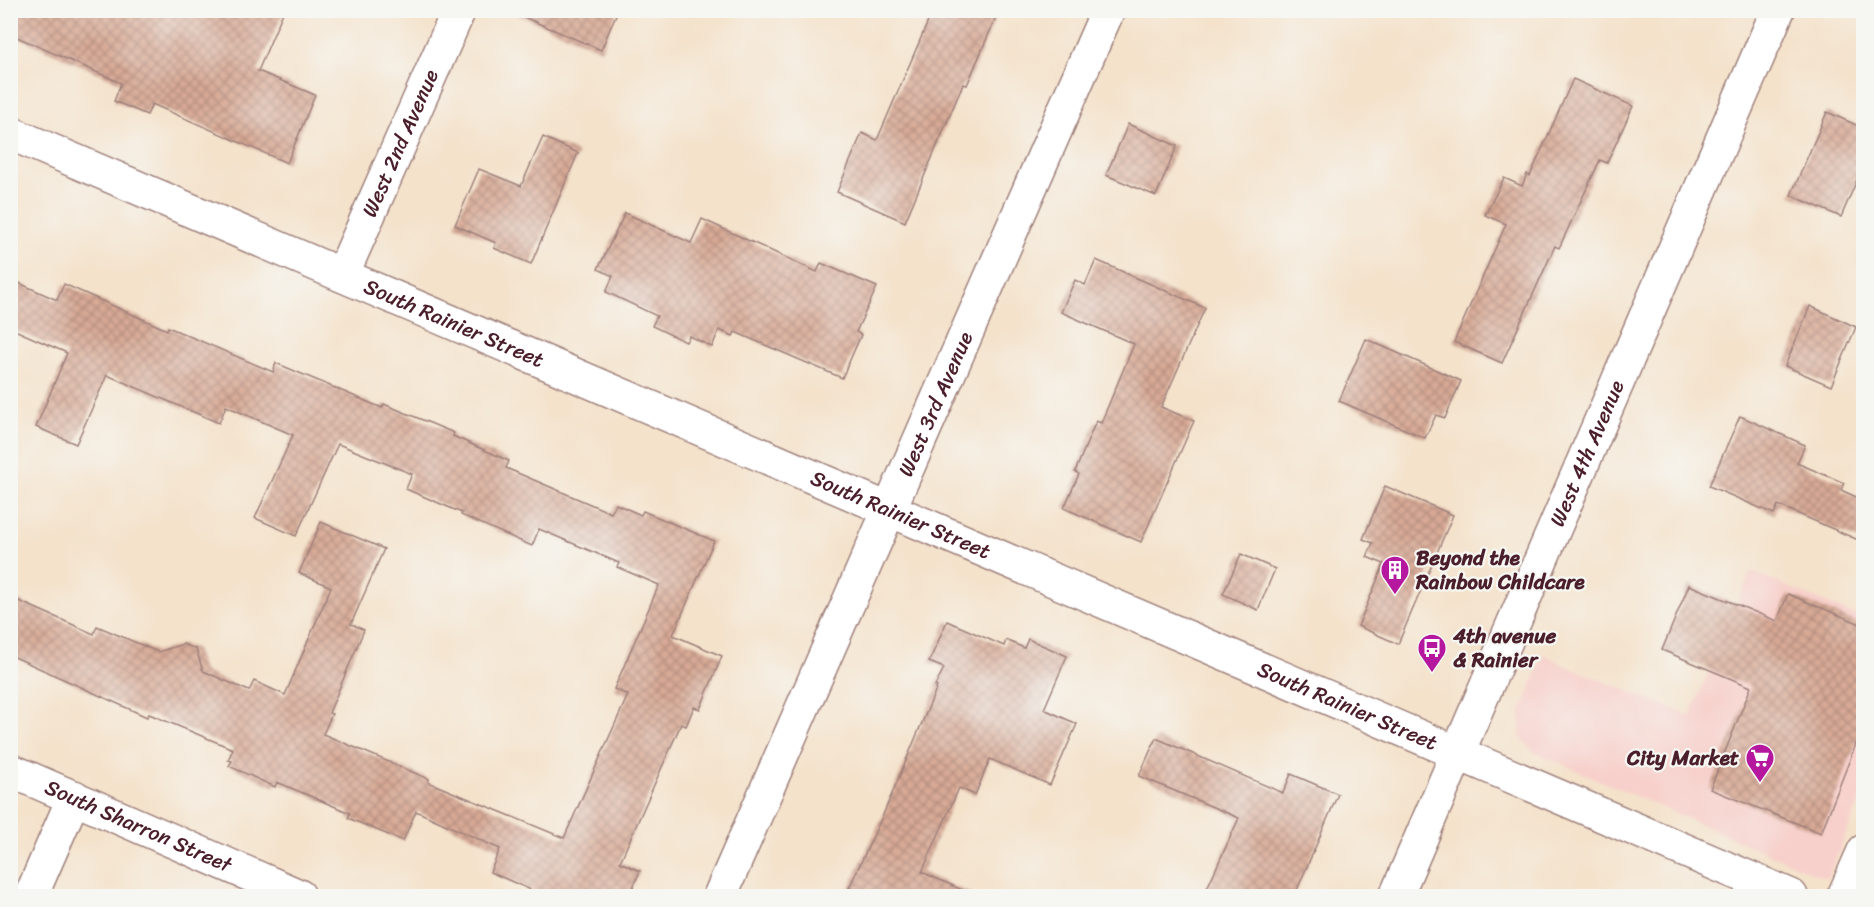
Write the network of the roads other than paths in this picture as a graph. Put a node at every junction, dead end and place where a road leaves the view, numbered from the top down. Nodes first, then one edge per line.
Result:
1 (459, 10) edge
2 (1108, 10) edge
3 (1778, 10) edge
4 (10, 134) edge
5 (342, 276) junction
6 (889, 510) junction
7 (1458, 754) junction
8 (10, 770) edge
9 (74, 797) junction
10 (1863, 851) edge
11 (31, 897) edge
12 (299, 897) edge
13 (720, 897) edge
14 (1396, 897) edge
15 (1791, 897) edge
16 (1844, 897) edge

1 - 5 street, West 2nd Avenue
2 - 6 street, West 3rd Avenue
3 - 7 street, West 4th Avenue
4 - 5 street, South Rainier Street
5 - 6 street, South Rainier Street
6 - 7 street, South Rainier Street
6 - 13 street, West 3rd Avenue
7 - 14 street, West 4th Avenue
7 - 15 street, South Rainier Street
8 - 9 street, South Sharron Street
9 - 11 street
9 - 12 street, South Sharron Street
10 - 16 street

